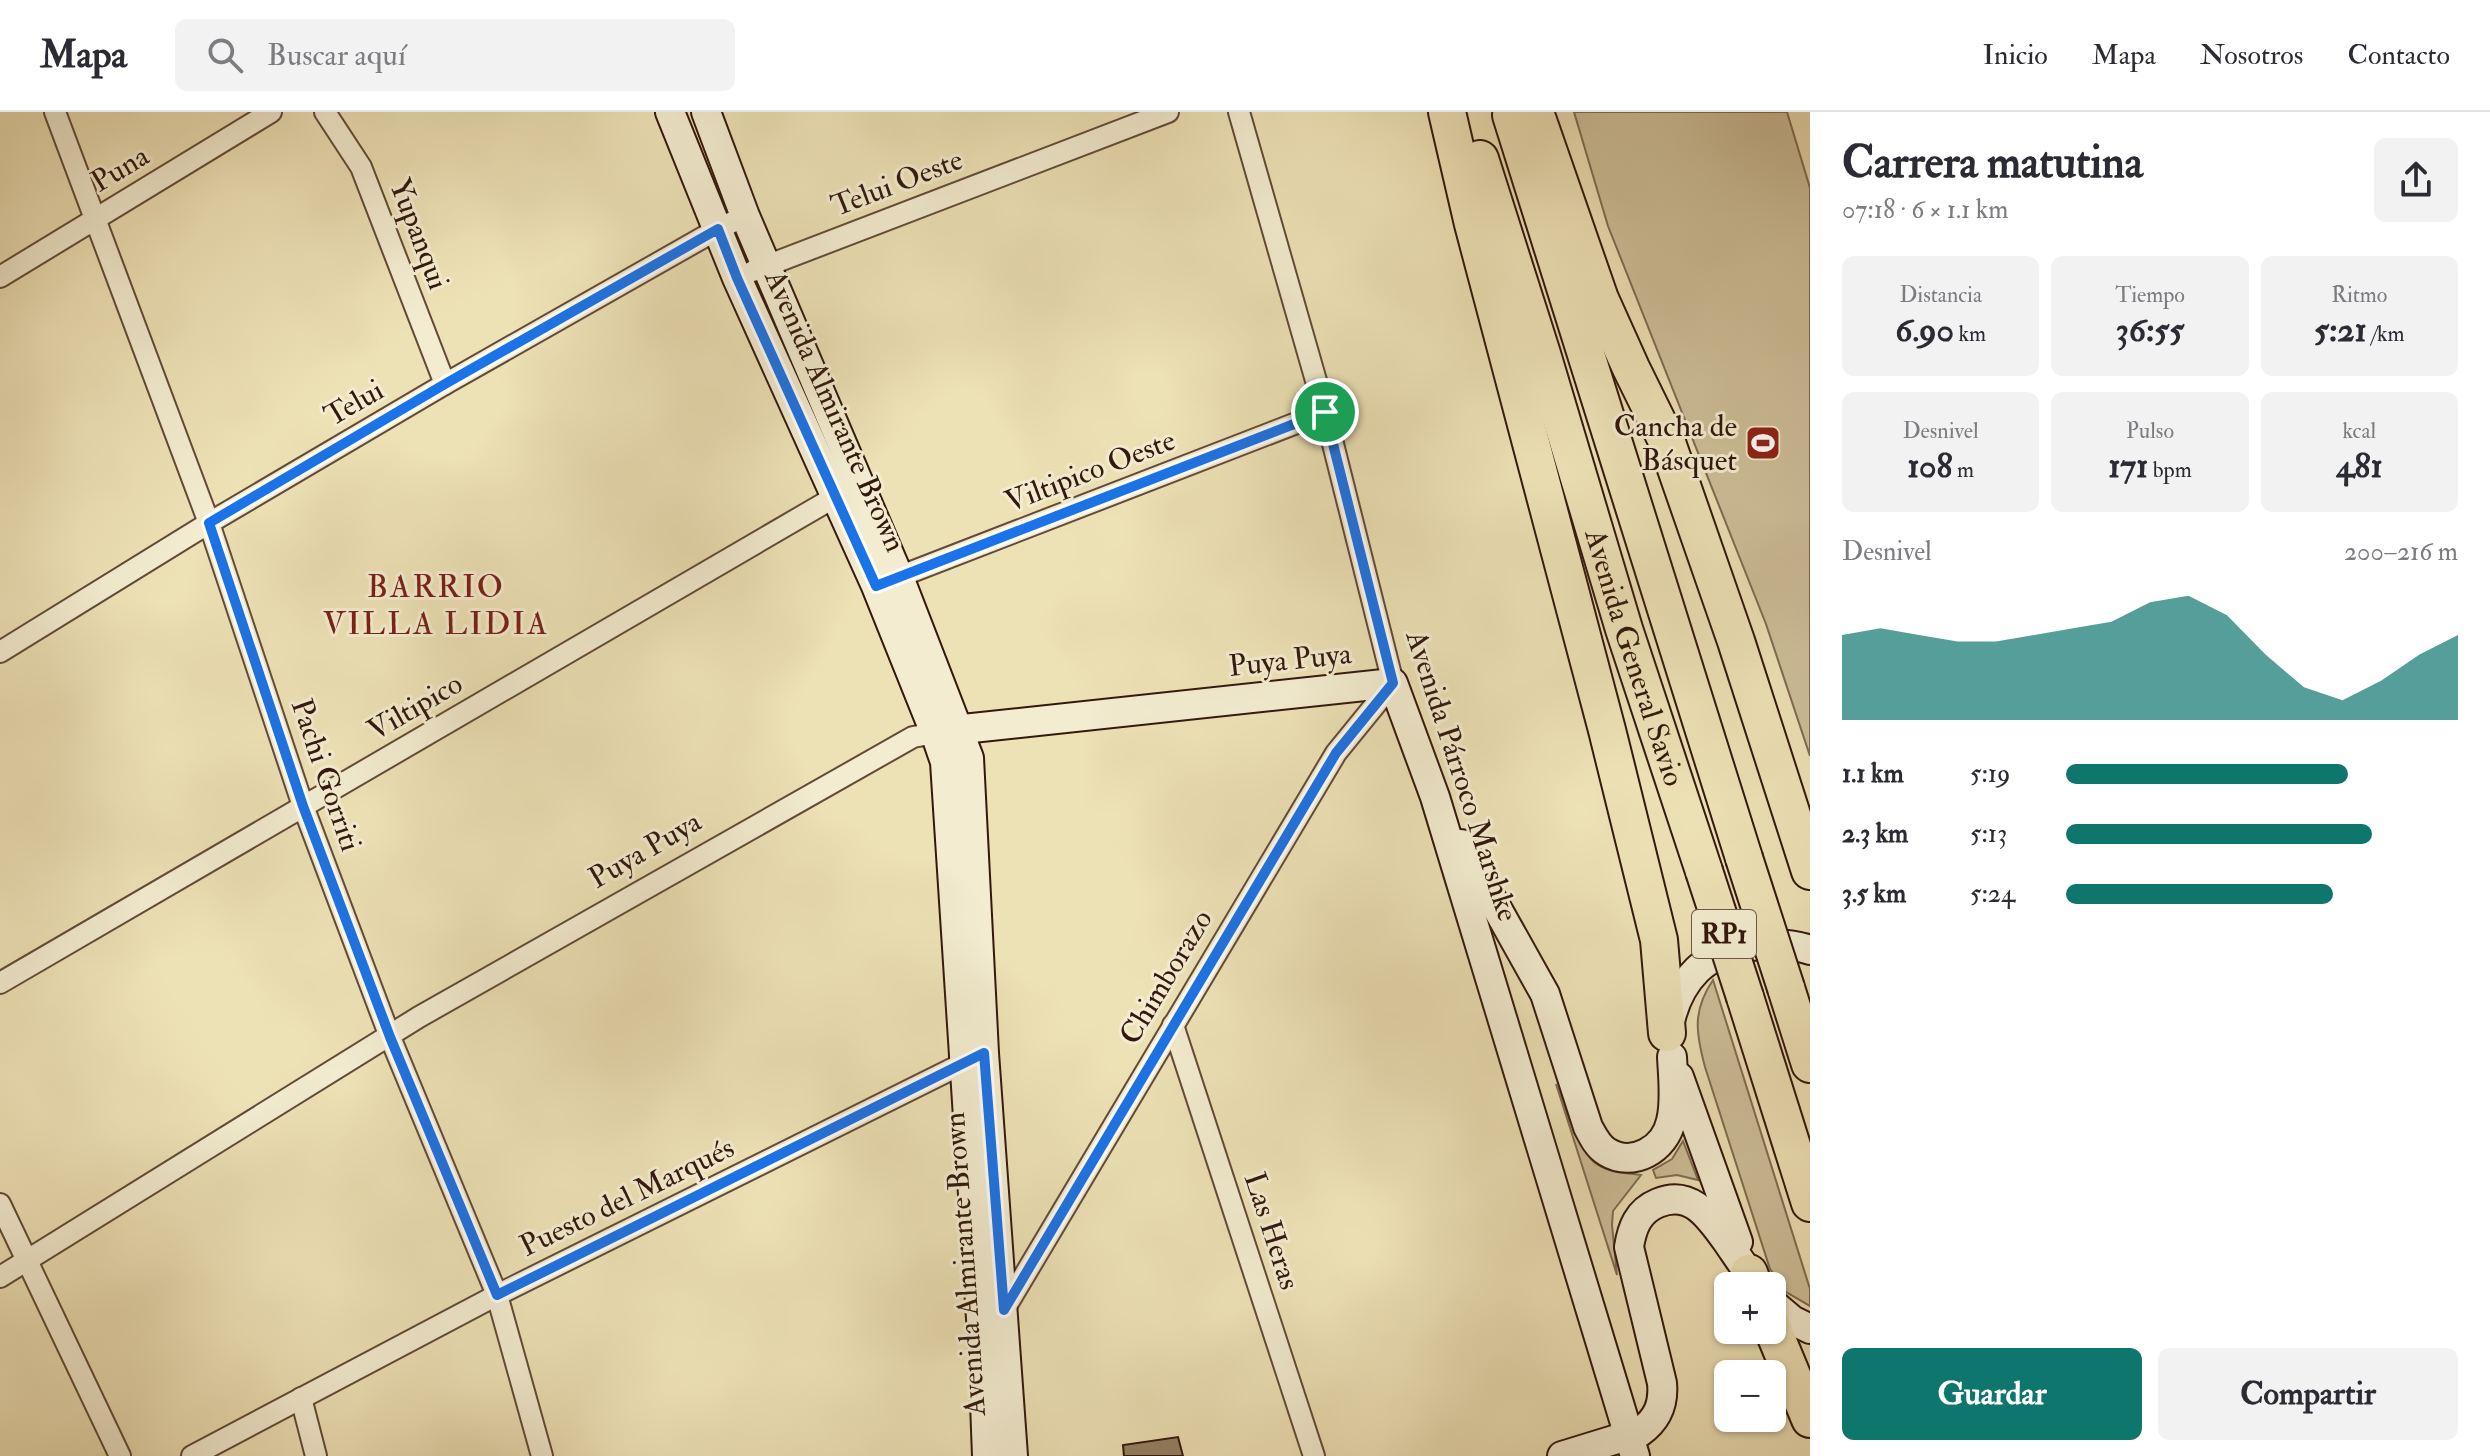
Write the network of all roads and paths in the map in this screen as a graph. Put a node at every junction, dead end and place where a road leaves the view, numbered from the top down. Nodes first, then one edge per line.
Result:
1 (55, 112) edge
2 (271, 112) edge
3 (325, 112) edge
4 (670, 112) edge
5 (706, 112) edge
6 (1168, 112) edge
7 (1239, 112) edge
8 (1447, 112) edge
9 (1465, 112) edge
10 (1510, 112) edge
11 (1535, 112) edge
12 (745, 216) junction
13 (94, 219) junction
14 (718, 229) junction
15 (766, 265) junction
16 (0, 277) edge
17 (737, 278) junction
18 (445, 384) junction
19 (1325, 412) junction
20 (848, 490) junction
21 (209, 523) junction
22 (887, 582) junction
23 (0, 652) edge
24 (1393, 683) junction
25 (947, 731) junction
26 (1435, 797) junction
27 (303, 806) junction
28 (1810, 871) edge
29 (1810, 950) edge
30 (0, 983) edge
31 (1173, 1025) junction
32 (390, 1037) junction
33 (1670, 1045) junction
34 (974, 1058) junction
35 (1810, 1064) edge
36 (1810, 1203) edge
37 (0, 1204) edge
38 (27, 1259) junction
39 (1747, 1272) edge
40 (1750, 1272) edge
41 (0, 1277) edge
42 (497, 1295) junction
43 (1004, 1310) junction
44 (1786, 1315) edge
45 (1810, 1329) edge
46 (1779, 1344) edge
47 (983, 1349) junction
48 (301, 1398) junction
49 (1810, 1419) edge
50 (1631, 1446) edge
51 (120, 1456) edge
52 (192, 1456) edge
53 (316, 1456) edge
54 (542, 1456) edge
55 (987, 1456) edge
56 (1013, 1456) edge
57 (1314, 1456) edge
58 (1562, 1456) edge

1 - 13 street, Pachi Gorriti
2 - 13 street, Puna
3 - 18 street, Yupanqui
4 - 14 main road, Avenida Almirante Brown
5 - 12 main road, Avenida Almirante Brown
6 - 15 street, Telui Oeste
7 - 19 street, Avenida Párroco Marshke
8 - 33 highway
9 - 36 highway, Avenida General Savio / RP1, bridge
10 - 35 highway, Avenida General Savio / RP1, bridge
11 - 28 highway
12 - 14 street, Telui
12 - 15 main road, Avenida Almirante Brown
13 - 16 street, Puna
13 - 21 street, Pachi Gorriti
14 - 17 main road, Avenida Almirante Brown
14 - 18 street, Telui
15 - 17 street, Telui Oeste
15 - 20 main road, Avenida Almirante Brown
17 - 20 main road, Avenida Almirante Brown
18 - 21 street, Telui
19 - 22 street, Viltipico Oeste
19 - 24 street, Avenida Párroco Marshke
20 - 22 main road, Avenida Almirante Brown
20 - 27 street, Viltipico
21 - 23 street, Telui
21 - 27 street, Pachi Gorriti
22 - 25 main road, Avenida Almirante Brown
24 - 25 main road, Puya Puya
24 - 26 main road, Avenida Párroco Marshke
24 - 31 street, Chimborazo
25 - 32 street, Puya Puya
25 - 34 main road, Avenida Almirante Brown
26 - 33 main road
26 - 50 main road, Avenida Párroco Marshke
27 - 30 street, Viltipico
27 - 32 street, Pachi Gorriti
29 - 33 main road
31 - 43 street, Chimborazo
31 - 57 street, Las Heras
32 - 38 street, Puya Puya
32 - 42 street, Pachi Gorriti
33 - 40 main road
34 - 42 street, Puesto del Marqués
34 - 43 main road, Avenida Almirante Brown
34 - 47 main road, Avenida Almirante Brown
37 - 38 street
38 - 41 street, Puya Puya
38 - 51 street
39 - 50 main road
42 - 48 street, Puesto del Marqués
42 - 54 street, Pachi Gorriti
43 - 47 street, Chimborazo
43 - 56 main road, Avenida Almirante Brown
44 - 45 main road
46 - 49 highway
47 - 55 main road, Avenida Almirante Brown
48 - 52 street, Puesto del Marqués
48 - 53 street
50 - 58 main road

